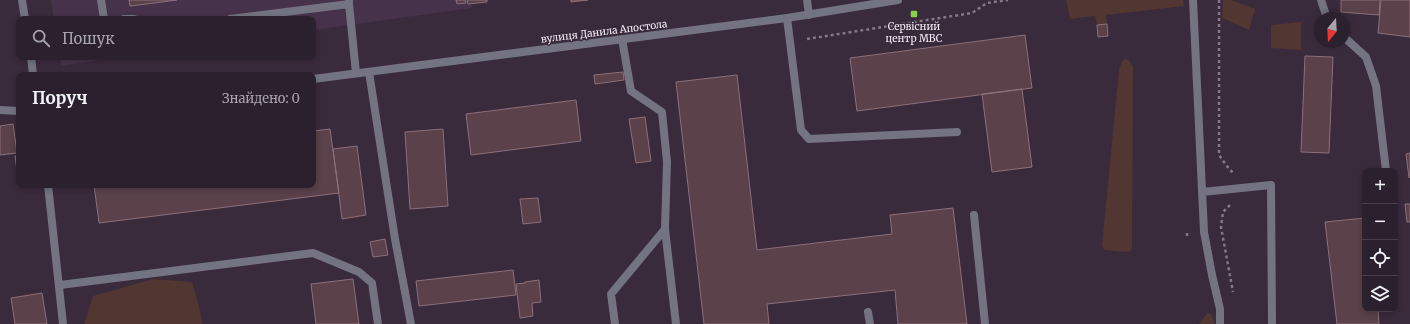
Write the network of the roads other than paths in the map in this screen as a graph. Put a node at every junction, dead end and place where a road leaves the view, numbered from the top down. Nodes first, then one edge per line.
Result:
1 (22, 0) edge
2 (101, 0) edge
3 (807, 0) edge
4 (898, 0) edge
5 (1193, 0) edge
6 (1321, 0) edge
7 (349, 2) edge
8 (1325, 12) edge
9 (809, 15) junction
10 (25, 16) edge
11 (104, 16) edge
12 (251, 16) edge
13 (787, 18) junction
14 (622, 39) junction
15 (1350, 42) edge
16 (31, 60) edge
17 (33, 72) edge
18 (369, 72) junction
19 (356, 74) junction
20 (316, 79) edge
21 (0, 110) edge
22 (16, 111) edge
23 (957, 132) dead end
24 (1386, 168) edge
25 (48, 188) edge
26 (1202, 192) junction
27 (974, 215) dead end
28 (664, 229) junction
29 (60, 285) junction
30 (868, 312) dead end
31 (64, 324) edge
32 (378, 324) edge
33 (411, 324) edge
34 (615, 324) edge
35 (676, 324) edge
36 (870, 324) edge
37 (985, 324) edge
38 (1220, 324) edge
39 (1272, 324) edge

1 - 10 street
2 - 11 street
3 - 9 street
4 - 9 street, вулиця Данила Апостола
5 - 26 street
6 - 8 street
7 - 12 street
7 - 19 street
9 - 13 street, вулиця Данила Апостола
13 - 14 street, вулиця Данила Апостола
13 - 23 street
14 - 18 street, вулиця Данила Апостола
14 - 28 street
15 - 24 street
16 - 17 street
18 - 19 street, вулиця Данила Апостола
18 - 33 street
19 - 20 street, вулиця Данила Апостола
21 - 22 street
25 - 29 street
26 - 38 street
26 - 39 street
27 - 37 street
28 - 34 street
28 - 35 street
29 - 31 street
29 - 32 street
30 - 36 street

